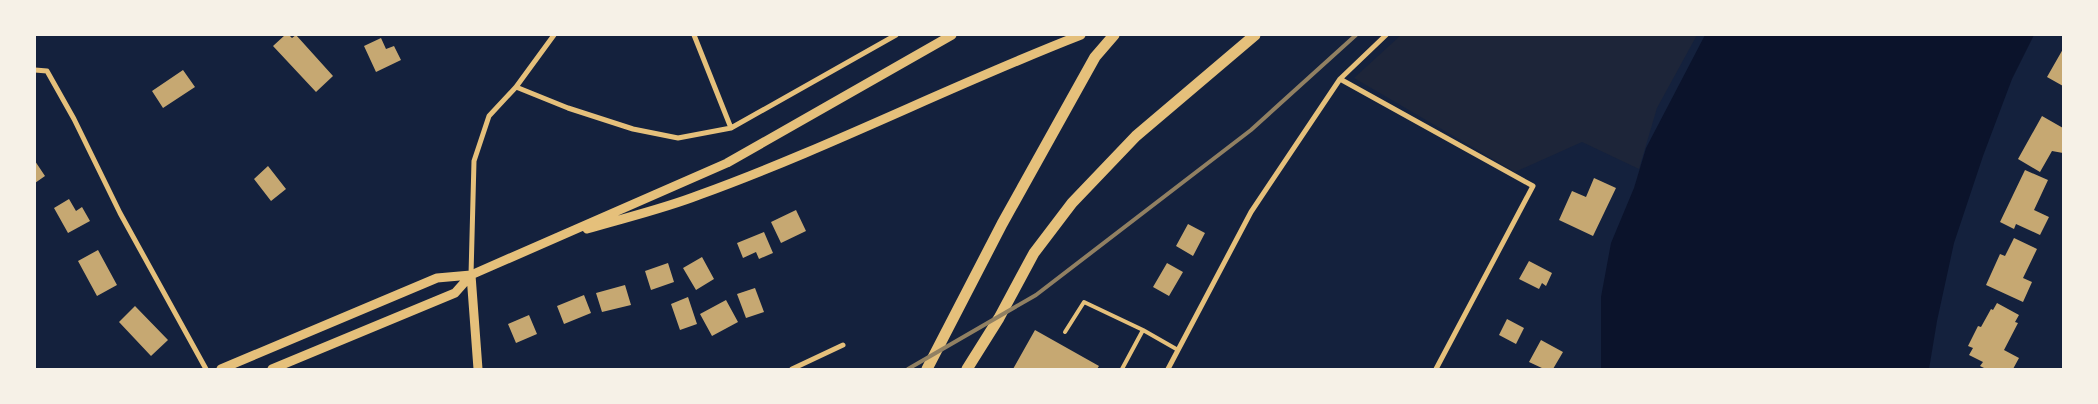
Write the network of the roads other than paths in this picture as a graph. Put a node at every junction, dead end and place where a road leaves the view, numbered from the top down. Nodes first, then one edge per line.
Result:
1 (554, 35) edge
2 (694, 35) edge
3 (896, 35) edge
4 (952, 35) edge
5 (1081, 35) edge
6 (1114, 35) edge
7 (1255, 35) edge
8 (1386, 35) edge
9 (35, 70) edge
10 (1340, 79) junction
11 (516, 88) junction
12 (731, 128) junction
13 (546, 241) junction
14 (471, 275) junction
15 (1143, 330) junction
16 (1065, 332) dead end
17 (843, 345) dead end
18 (1178, 350) junction
19 (206, 369) edge
20 (221, 369) edge
21 (272, 369) edge
22 (478, 369) edge
23 (792, 369) edge
24 (927, 369) edge
25 (967, 369) edge
26 (1122, 369) edge
27 (1168, 369) edge
28 (1436, 369) edge

1 - 11 street
2 - 12 street
3 - 12 street
4 - 13 street
5 - 13 street
6 - 24 main road
7 - 25 main road
8 - 10 street
9 - 19 street
10 - 18 street
10 - 28 street
11 - 12 street
11 - 14 street
13 - 14 street
14 - 20 street
14 - 21 street
14 - 22 street
15 - 16 lane
15 - 18 lane
15 - 26 lane
17 - 23 street
18 - 27 street

